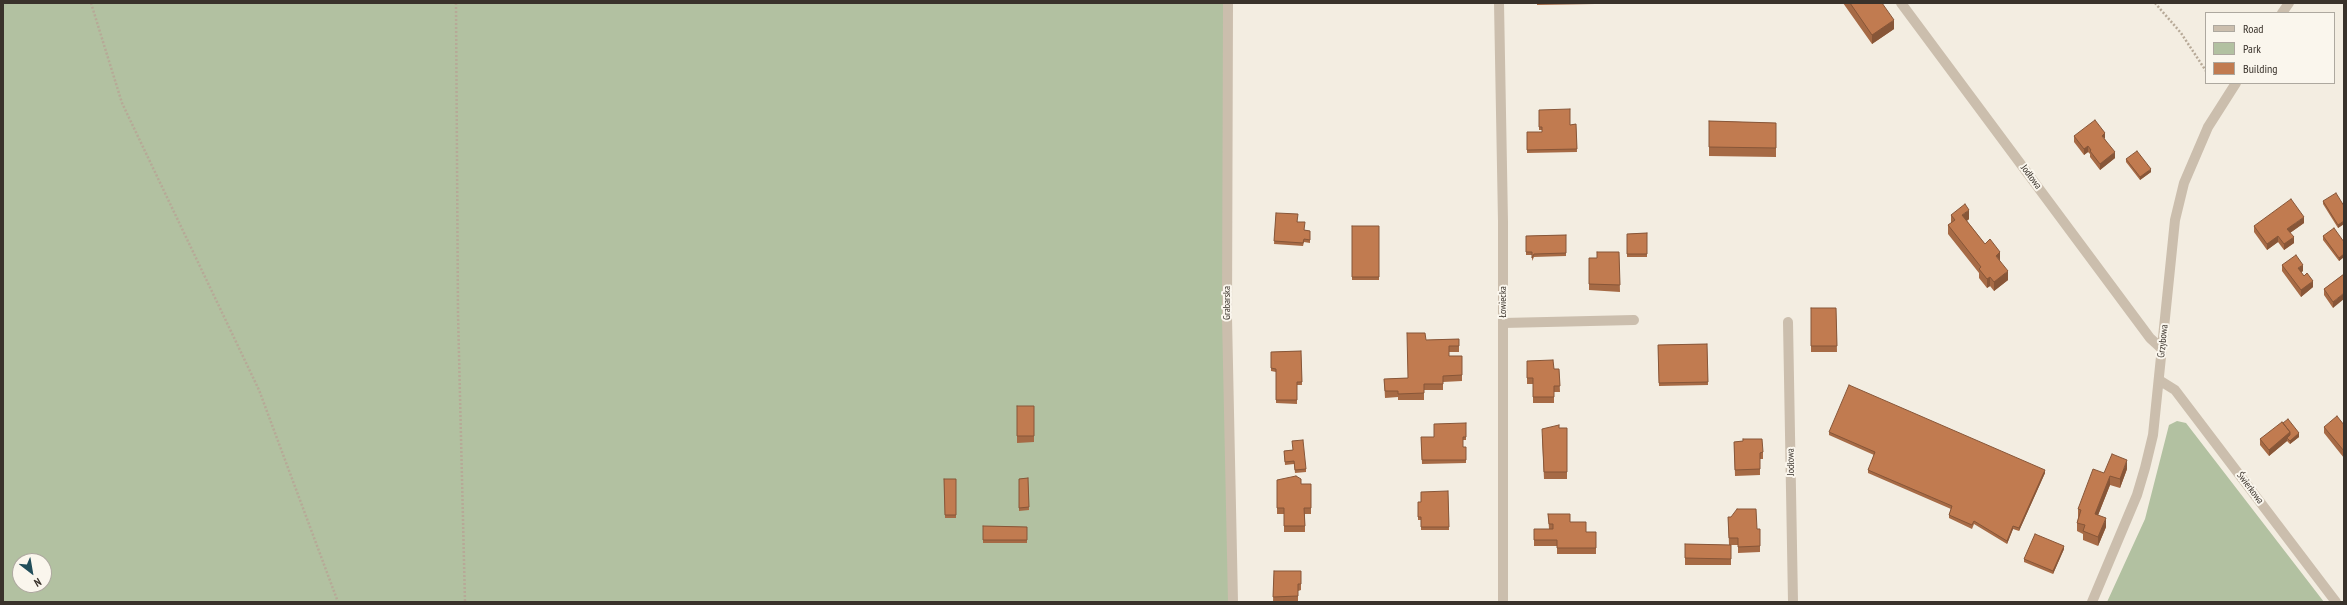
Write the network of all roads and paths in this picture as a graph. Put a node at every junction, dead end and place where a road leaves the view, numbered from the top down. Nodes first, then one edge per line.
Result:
1 (91, 3) edge
2 (456, 3) edge
3 (1228, 3) edge
4 (1499, 3) edge
5 (1902, 3) edge
6 (2155, 3) edge
7 (2289, 3) edge
8 (2283, 12) edge
9 (2205, 69) edge
10 (2235, 84) edge
11 (1634, 320) dead end
12 (1788, 322) dead end
13 (1503, 323) junction
14 (2162, 349) junction
15 (2159, 380) junction
16 (338, 602) edge
17 (465, 602) edge
18 (1233, 602) edge
19 (1503, 602) edge
20 (1793, 602) edge
21 (2092, 602) edge
22 (2336, 602) edge

1 - 16 path
2 - 17 path
3 - 18 street, Grabarska
4 - 13 street, Łowiecka
5 - 14 street, Jodłowa
6 - 9 path
7 - 8 street
10 - 14 street, Grzybowa
11 - 13 street
12 - 20 street, Jodłowa
13 - 19 street, Łowiecka
14 - 15 street, Grzybowa
15 - 21 street, Grzybowa
15 - 22 street, Świerkowa

